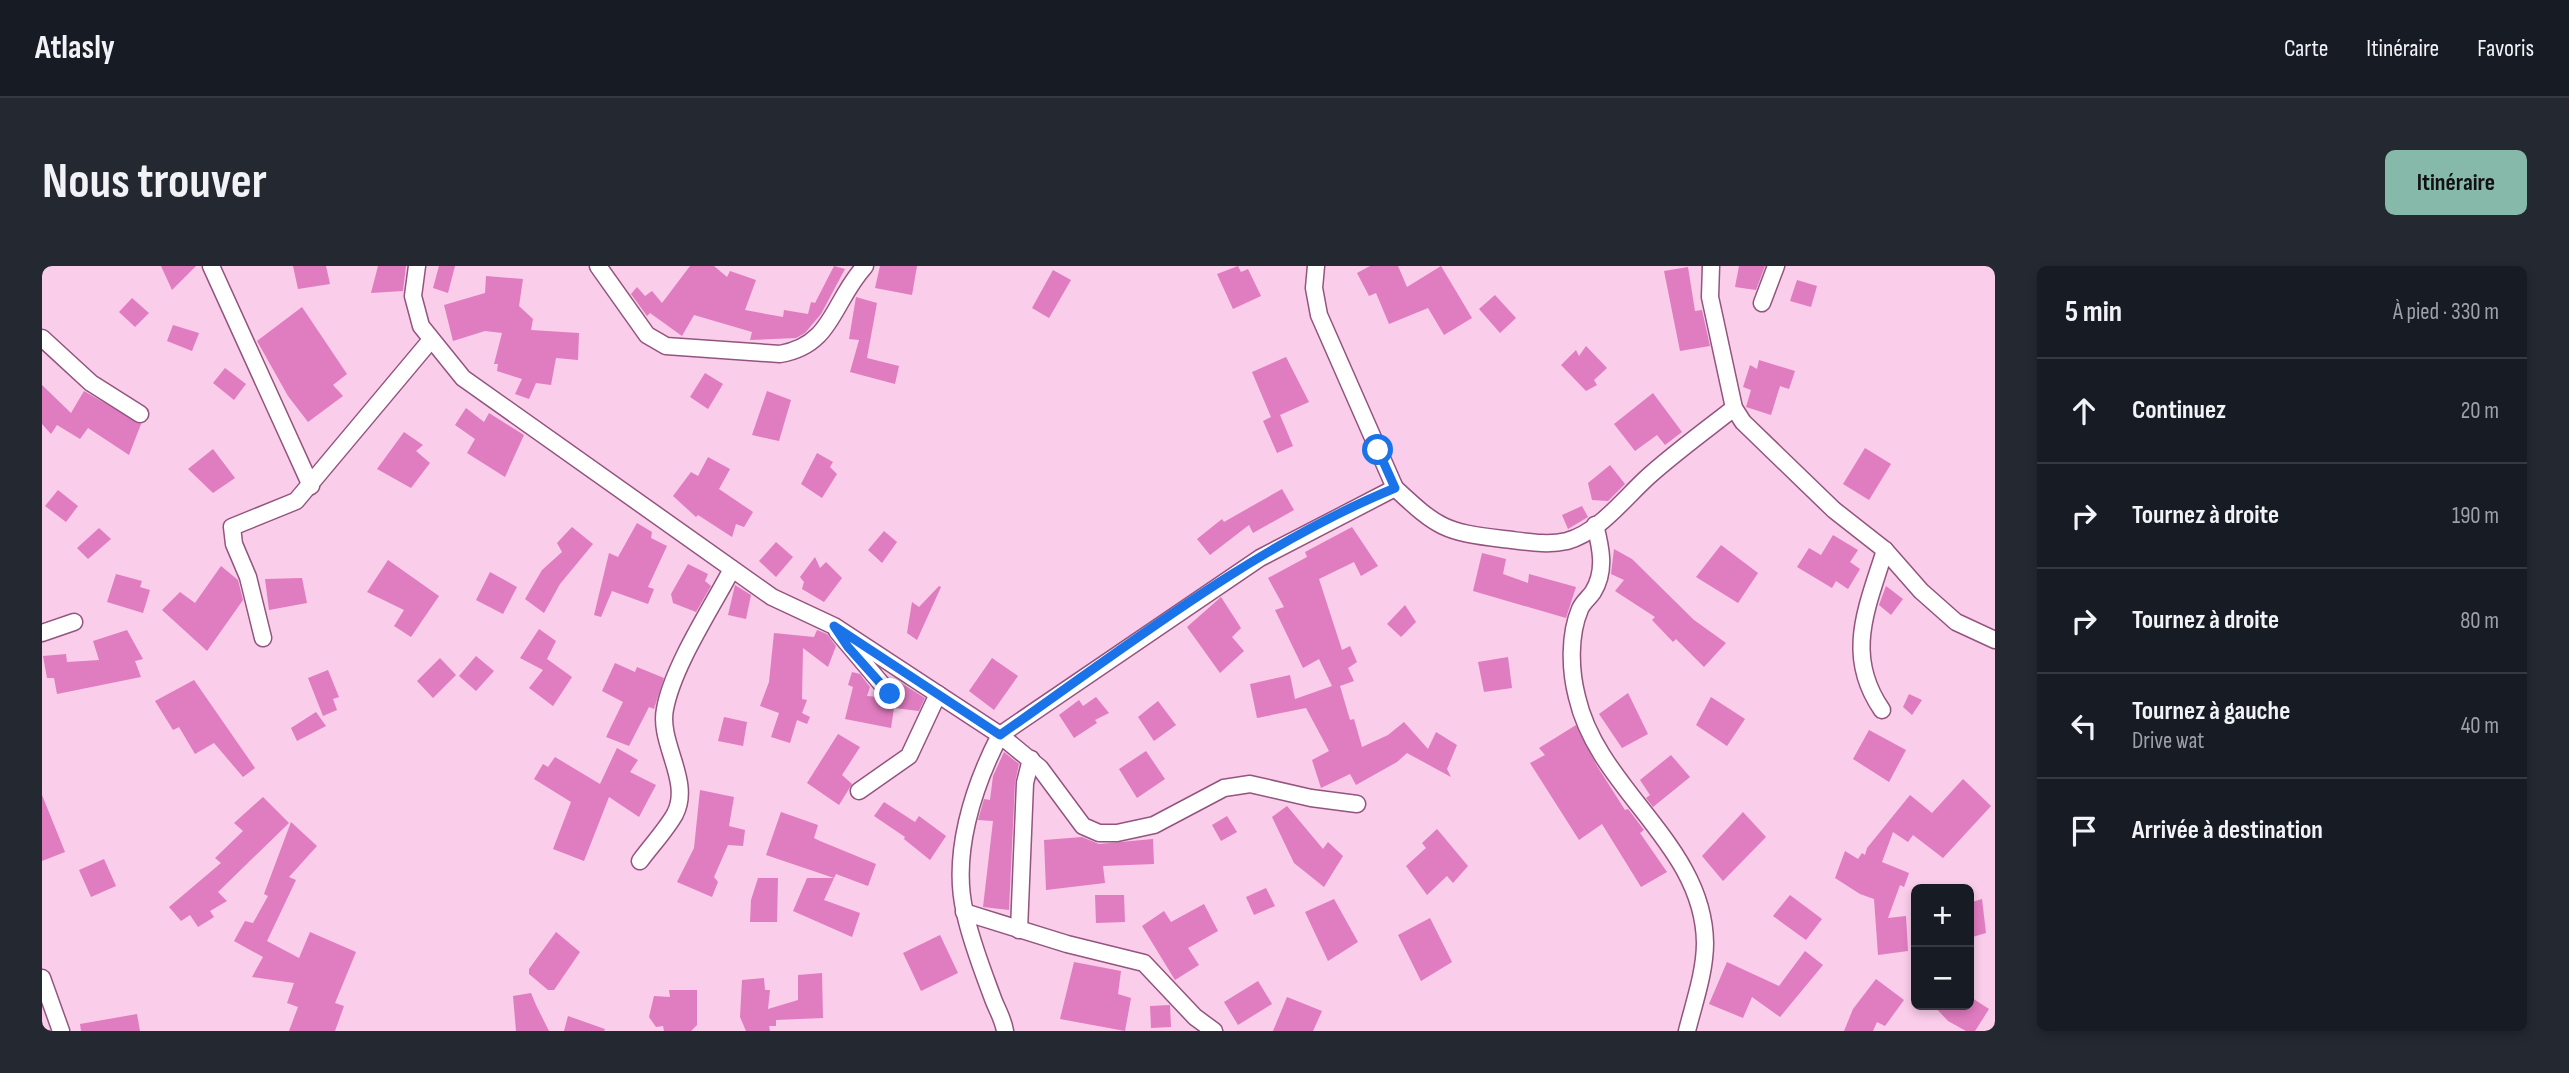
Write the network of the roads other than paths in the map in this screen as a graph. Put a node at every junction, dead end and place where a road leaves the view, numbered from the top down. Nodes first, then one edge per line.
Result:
1 (211, 266) edge
2 (417, 266) edge
3 (598, 266) edge
4 (865, 266) edge
5 (1315, 266) edge
6 (1711, 266) edge
7 (1776, 266) edge
8 (1762, 303) dead end
9 (42, 338) edge
10 (430, 341) junction
11 (1734, 408) junction
12 (140, 414) dead end
13 (311, 486) junction
14 (1395, 488) junction
15 (1595, 525) junction
16 (1885, 551) junction
17 (732, 569) junction
18 (74, 622) dead end
19 (834, 626) junction
20 (42, 633) edge
21 (263, 638) dead end
22 (1995, 640) edge
23 (890, 694) dead end
24 (938, 694) junction
25 (1882, 710) dead end
26 (1000, 735) junction
27 (1031, 758) junction
28 (859, 791) dead end
29 (1357, 804) dead end
30 (640, 861) dead end
31 (964, 912) junction
32 (1019, 930) junction
33 (42, 978) edge
34 (61, 1031) edge
35 (1005, 1031) edge
36 (1214, 1031) edge
37 (1687, 1031) edge

1 - 13 street
2 - 10 street
3 - 4 street
5 - 14 street
6 - 11 street
7 - 8 street
9 - 12 street
10 - 13 street
10 - 17 street
11 - 15 street
11 - 16 street
13 - 21 street
14 - 15 street
14 - 26 street
15 - 37 street
16 - 22 street
16 - 25 street
17 - 19 street
17 - 30 street
18 - 20 street
19 - 23 street
19 - 24 street
24 - 26 street
24 - 28 street
26 - 27 street
26 - 31 street
27 - 29 street
27 - 32 street
31 - 32 street
31 - 35 street
32 - 36 street
33 - 34 street

